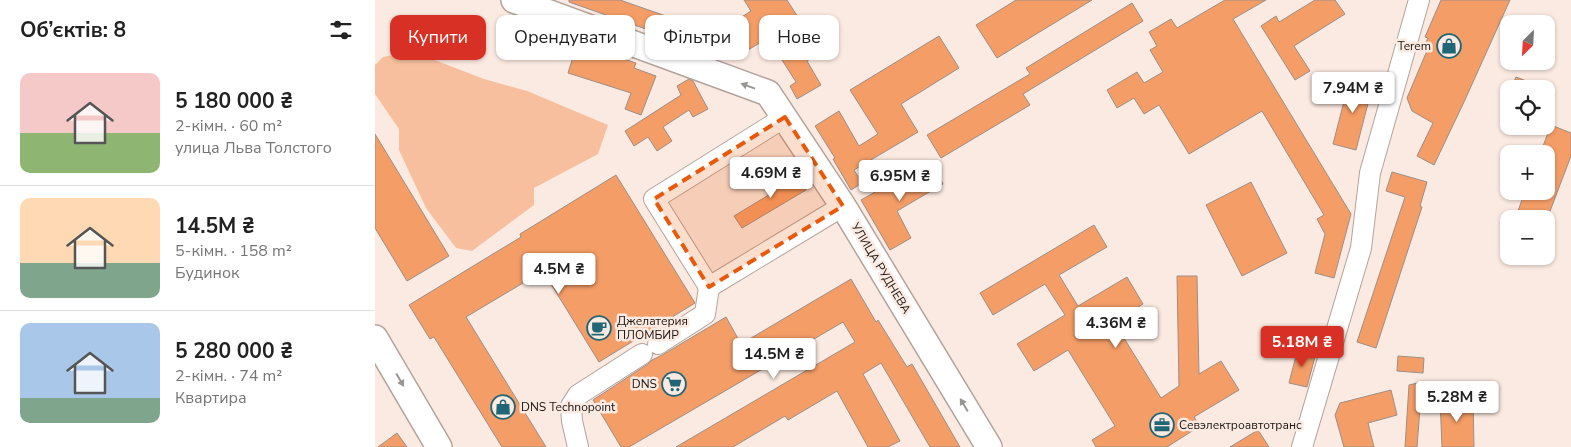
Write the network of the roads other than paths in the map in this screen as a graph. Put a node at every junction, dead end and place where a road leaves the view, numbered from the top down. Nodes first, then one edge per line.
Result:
1 (514, 0) edge
2 (1419, 0) edge
3 (785, 117) junction
4 (843, 206) junction
5 (709, 287) junction
6 (375, 338) edge
7 (439, 447) edge
8 (578, 447) edge
9 (989, 447) edge
10 (1302, 447) edge

3 -> 1 main road, УЛИЦА РУДНЕВА
2 - 10 street
3 - 4 main road, УЛИЦА РУДНЕВА
3 - 5 street
4 - 5 street
9 -> 4 main road, УЛИЦА РУДНЕВА
5 - 8 street
6 -> 7 main road

